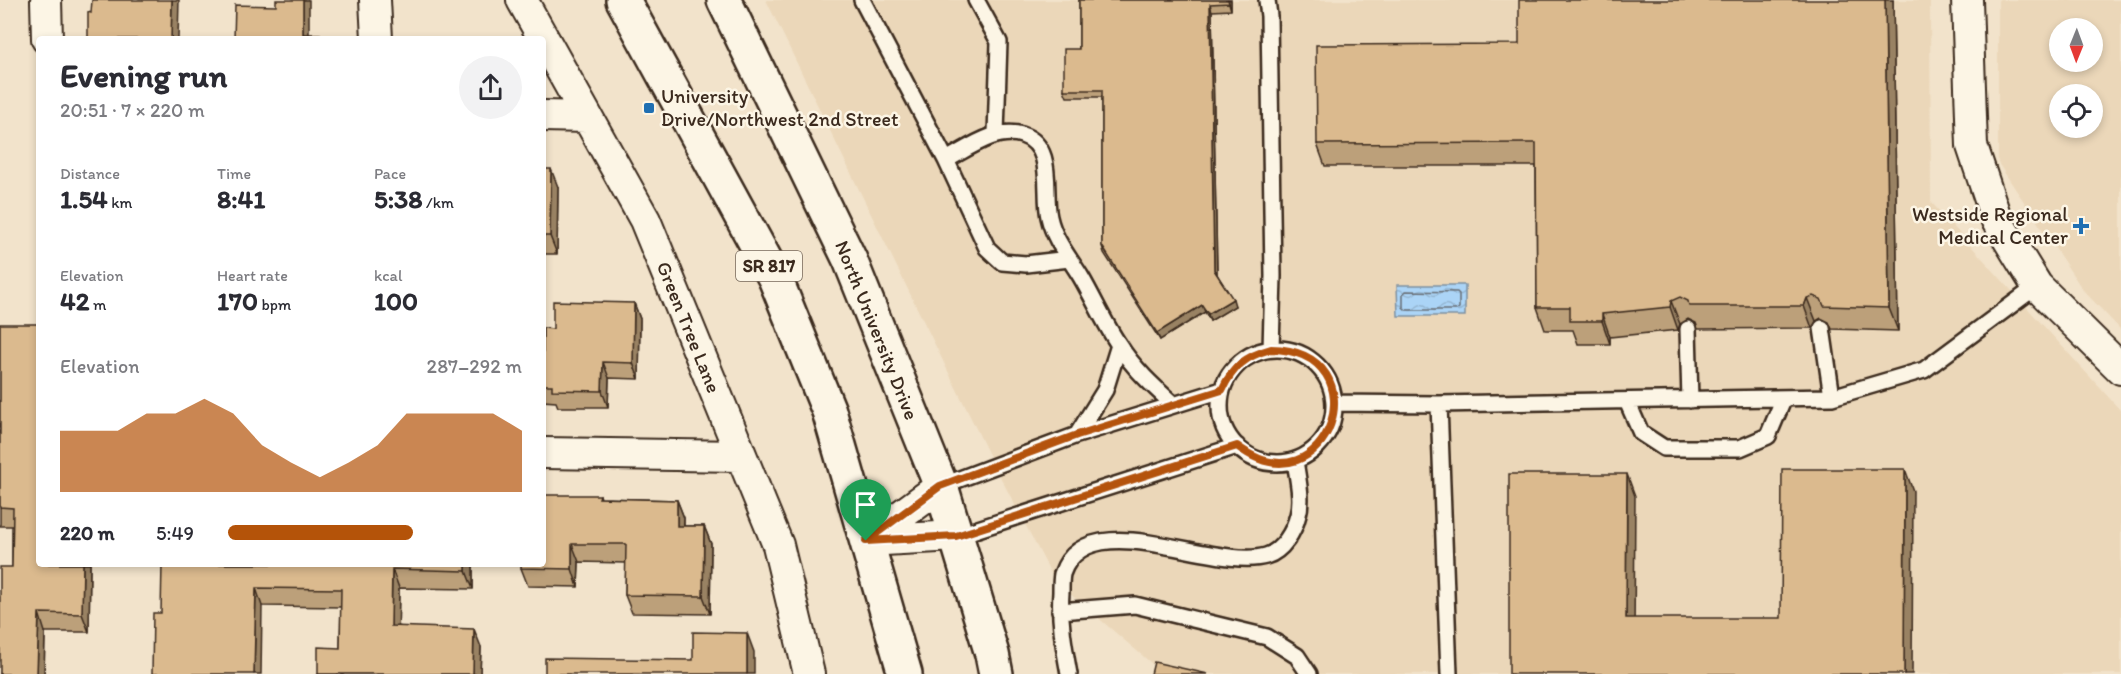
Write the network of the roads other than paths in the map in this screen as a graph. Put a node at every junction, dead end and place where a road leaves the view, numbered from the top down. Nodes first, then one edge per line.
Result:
1 (46, 0) edge
2 (375, 0) edge
3 (522, 0) edge
4 (623, 0) edge
5 (724, 0) edge
6 (862, 0) edge
7 (976, 0) edge
8 (1267, 0) edge
9 (1967, 0) edge
10 (47, 36) edge
11 (377, 36) edge
12 (542, 36) edge
13 (546, 43) edge
14 (546, 116) edge
15 (588, 117) junction
16 (996, 134) junction
17 (946, 160) junction
18 (1069, 259) junction
19 (2037, 286) junction
20 (1822, 328) edge
21 (1688, 329) edge
22 (1119, 345) junction
23 (1271, 349) junction
24 (2121, 369) edge
25 (1222, 390) junction
26 (1832, 397) junction
27 (1784, 398) junction
28 (1690, 400) junction
29 (1627, 401) junction
30 (1335, 403) junction
31 (1439, 404) junction
32 (1174, 405) junction
33 (1077, 435) junction
34 (1237, 446) junction
35 (546, 453) edge
36 (741, 456) junction
37 (1295, 460) junction
38 (940, 486) junction
39 (956, 536) junction
40 (866, 541) junction
41 (1060, 611) junction
42 (808, 674) edge
43 (905, 674) edge
44 (996, 674) edge
45 (1069, 674) edge
46 (1309, 674) edge
47 (1449, 674) edge

1 - 10 street
2 - 11 street
3 - 12 street, Green Tree Lane
4 - 40 main road, SR 817
5 - 38 main road, North University Drive
6 - 17 lane
7 - 16 lane
8 - 23 lane
9 - 19 street
13 - 15 street, Green Tree Lane
14 - 15 street
15 - 36 street, Green Tree Lane
16 - 17 lane
16 - 18 lane
17 - 18 lane
18 - 22 lane
19 - 24 street
19 - 26 lane
20 - 26 lane
21 - 28 lane
22 - 32 lane
22 - 33 lane
23 - 25 lane
23 - 30 lane
25 - 32 lane
25 - 34 lane
26 - 27 lane
27 - 28 lane
27 - 29 lane
28 - 29 lane
29 - 31 lane
30 - 31 lane
30 - 37 lane
31 - 47 lane
32 - 33 lane
33 - 38 lane
34 - 37 lane
34 - 39 lane
35 - 36 street
36 - 42 street, Green Tree Lane
37 - 41 lane
38 - 39 main road, North University Drive
38 - 40 street
39 - 40 street
39 - 44 main road, North University Drive
40 - 43 main road, SR 817
41 - 45 lane
41 - 46 lane

